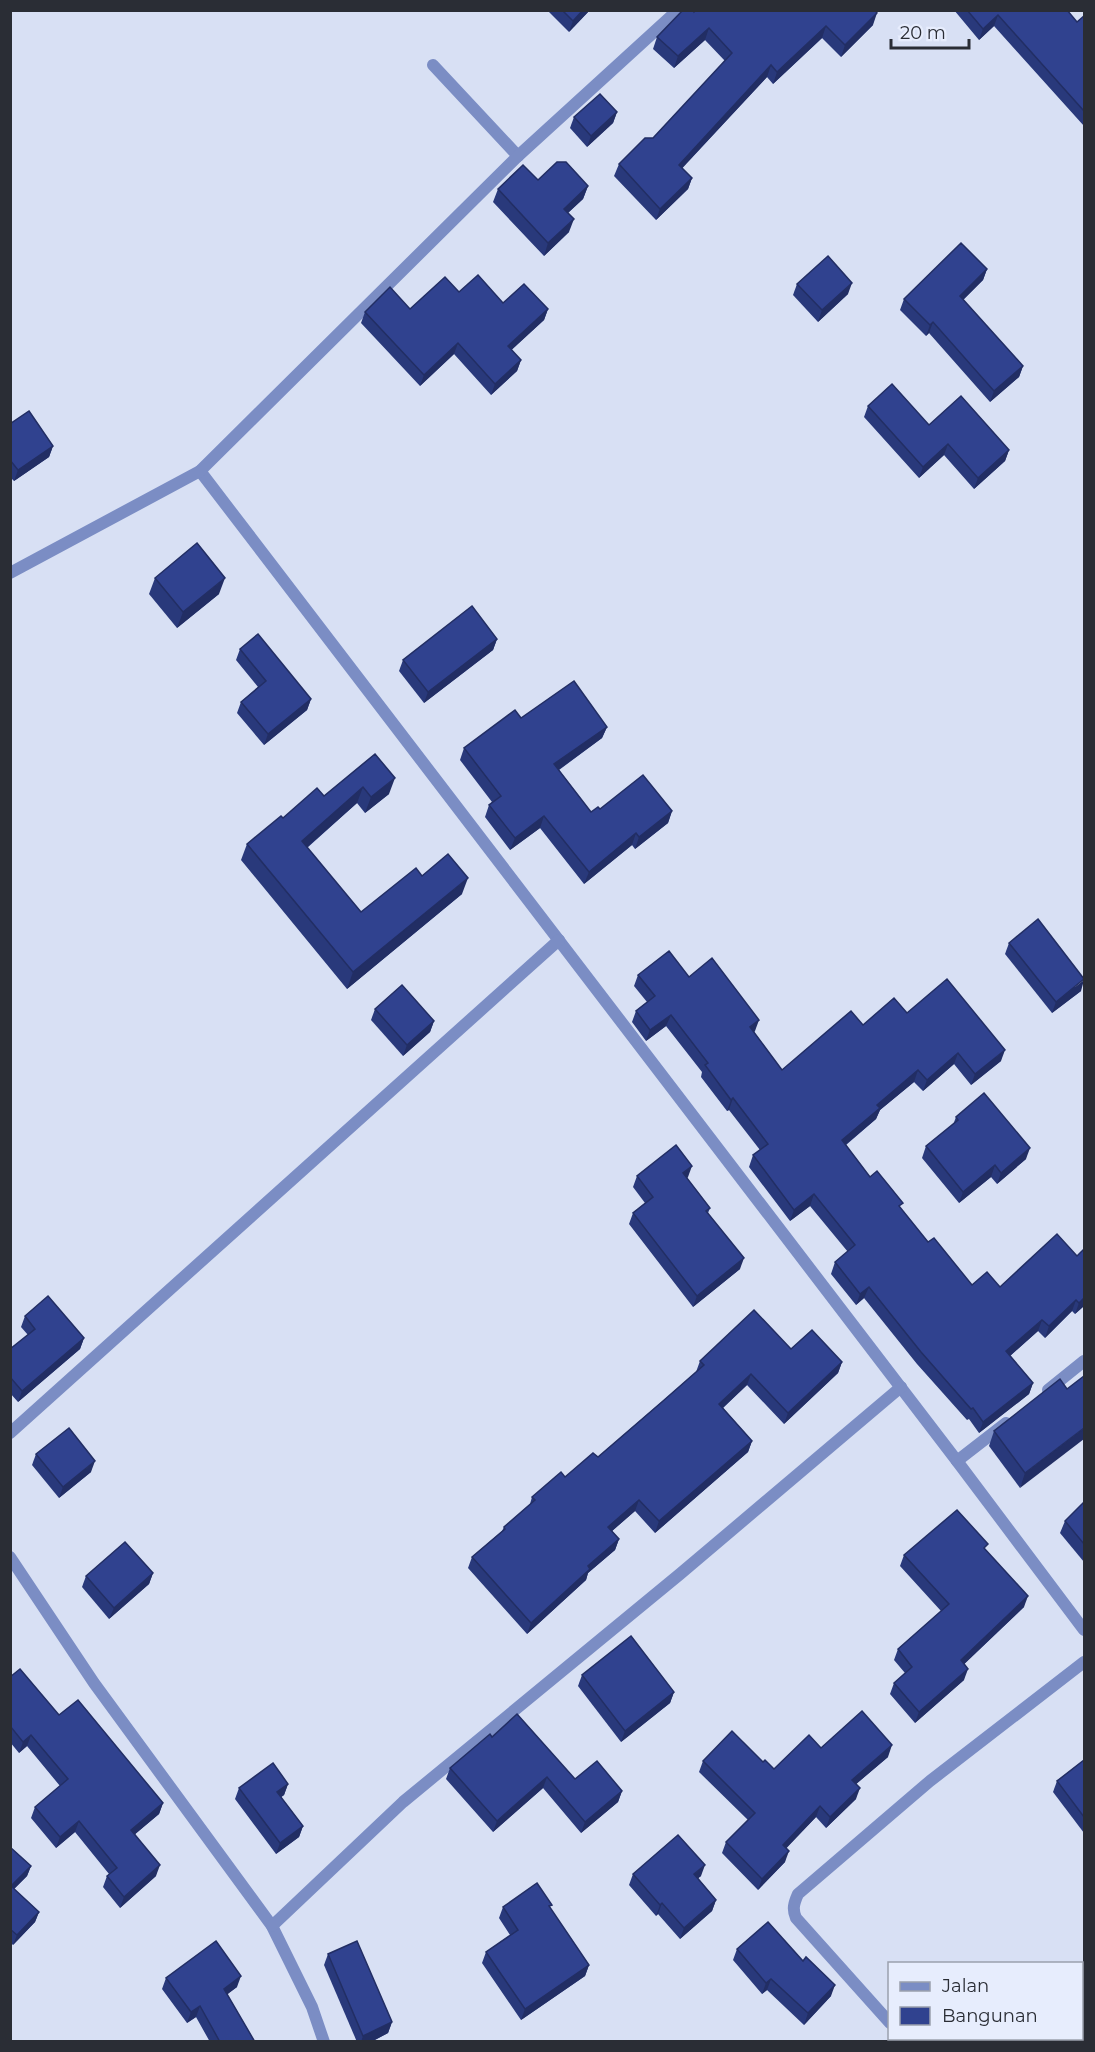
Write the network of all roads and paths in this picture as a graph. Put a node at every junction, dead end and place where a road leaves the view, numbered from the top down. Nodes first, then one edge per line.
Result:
1 (678, 10) edge
2 (433, 65) dead end
3 (518, 156) junction
4 (200, 471) junction
5 (10, 573) edge
6 (559, 940) junction
7 (1084, 1361) edge
8 (901, 1387) junction
9 (1039, 1396) edge
10 (1012, 1418) edge
11 (10, 1433) edge
12 (957, 1461) junction
13 (10, 1557) edge
14 (1084, 1630) edge
15 (1084, 1662) edge
16 (272, 1926) junction
17 (888, 2021) edge
18 (324, 2042) edge

1 - 3 street
2 - 3 street
3 - 4 street
4 - 5 street
4 - 6 street
6 - 8 street
6 - 11 street
7 - 9 street
8 - 12 street
8 - 16 street
10 - 12 street
12 - 14 street
13 - 16 street
15 - 17 street
16 - 18 street

